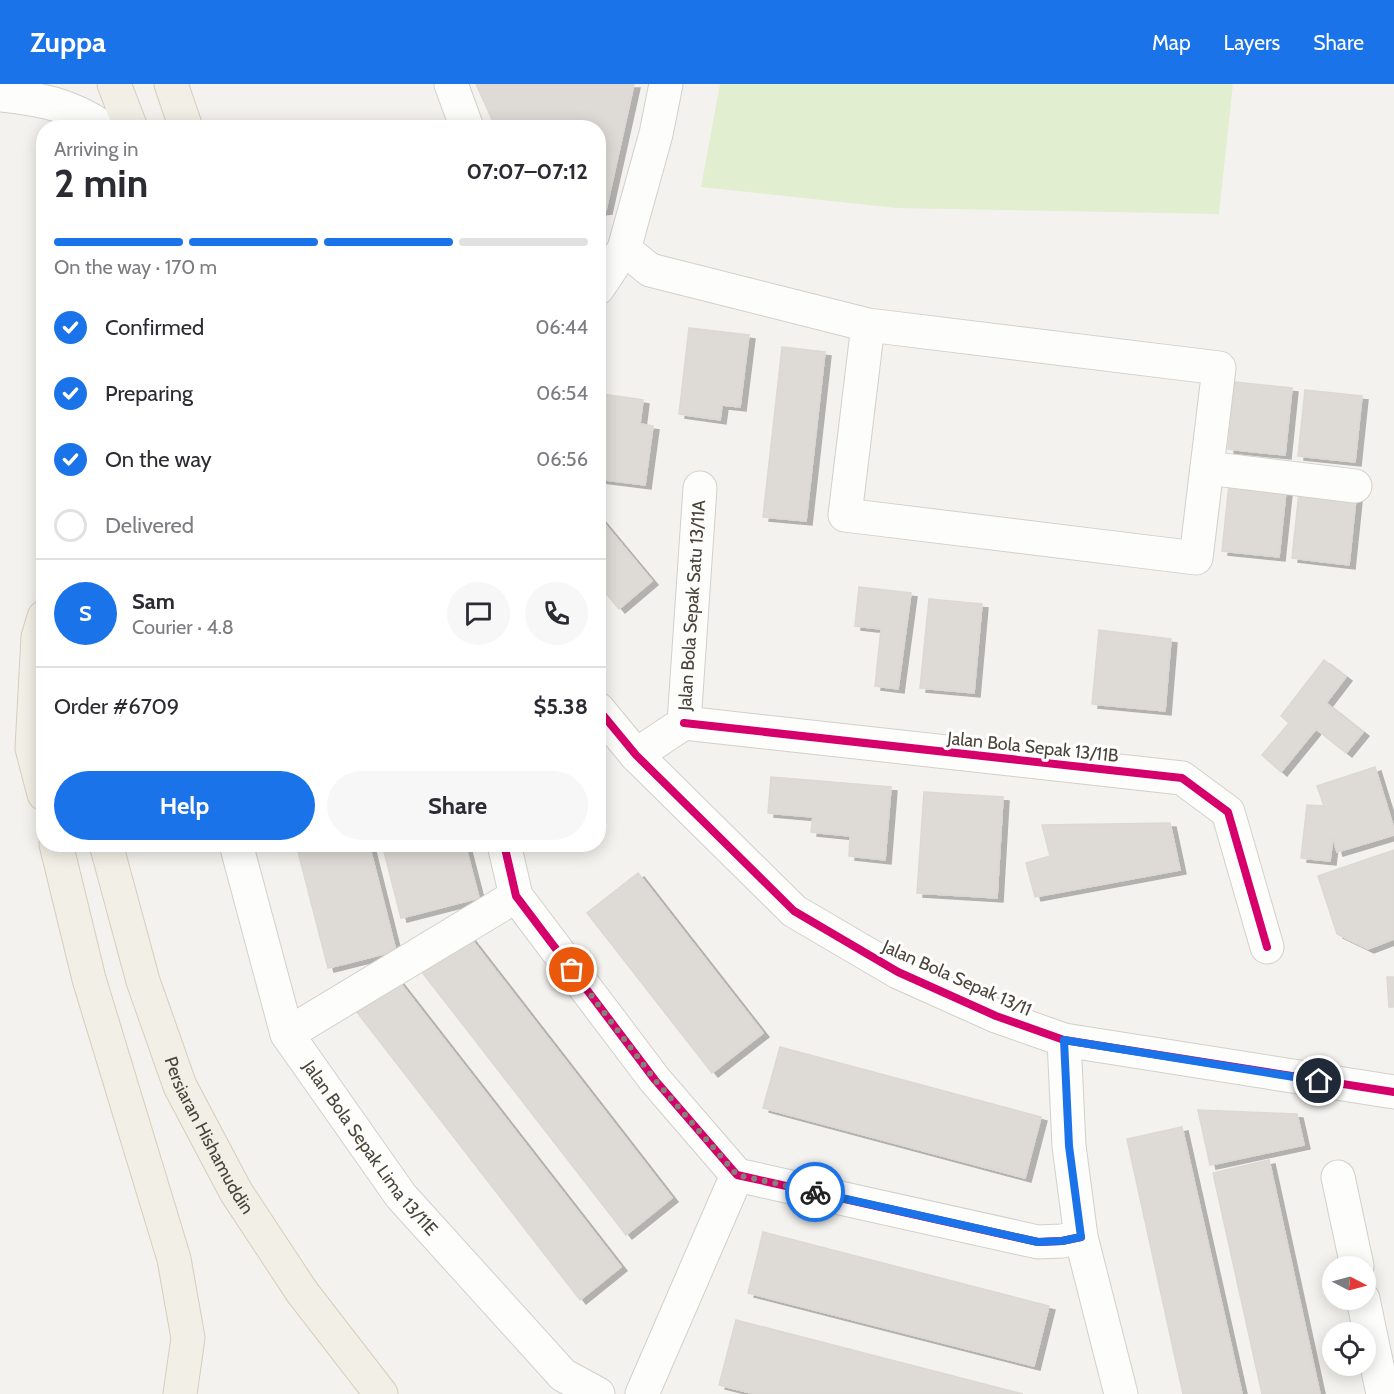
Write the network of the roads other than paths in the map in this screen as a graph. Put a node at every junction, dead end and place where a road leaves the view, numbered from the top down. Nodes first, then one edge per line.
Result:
1 (114, 84) edge
2 (171, 84) edge
3 (451, 84) edge
4 (666, 84) edge
5 (5, 92) edge
6 (90, 120) edge
7 (128, 120) edge
8 (183, 120) edge
9 (464, 120) edge
10 (624, 249) junction
11 (606, 276) edge
12 (868, 325) junction
13 (1207, 468) junction
14 (1355, 486) dead end
15 (700, 488) dead end
16 (36, 674) edge
17 (606, 719) edge
18 (684, 723) junction
19 (636, 755) junction
20 (36, 763) edge
21 (58, 852) edge
22 (108, 852) edge
23 (238, 852) edge
24 (506, 852) edge
25 (516, 896) junction
26 (1267, 947) dead end
27 (287, 1034) junction
28 (1064, 1040) junction
29 (1392, 1099) edge
30 (737, 1175) junction
31 (1338, 1178) dead end
32 (1081, 1237) junction
33 (1355, 1256) edge
34 (1365, 1310) edge
35 (180, 1394) edge
36 (381, 1394) edge
37 (598, 1394) edge
38 (642, 1394) edge
39 (1121, 1394) edge
40 (1383, 1394) edge

1 - 7 main road
2 - 8 main road
3 - 9 street
4 - 10 street
5 - 6 street
10 - 11 street
10 - 12 street
12 - 13 street
12 - 13 street
13 - 14 street
15 - 18 street, Jalan Bola Sepak Satu 13/11A
16 - 20 main road
17 - 19 street, Jalan Bola Sepak 13/11
18 - 19 street
18 - 26 street, Jalan Bola Sepak 13/11B
19 - 28 street, Jalan Bola Sepak 13/11
21 - 35 main road
22 - 36 main road, Persiaran Hishamuddin
23 - 27 street, Jalan Bola Sepak Lima 13/11E
24 - 25 street
25 - 27 street
25 - 30 street
27 - 37 street, Jalan Bola Sepak Lima 13/11E
28 - 29 street, Jalan Bola Sepak 13/11
28 - 32 street
30 - 32 street
30 - 38 street
31 - 33 street
32 - 39 street
34 - 40 street

